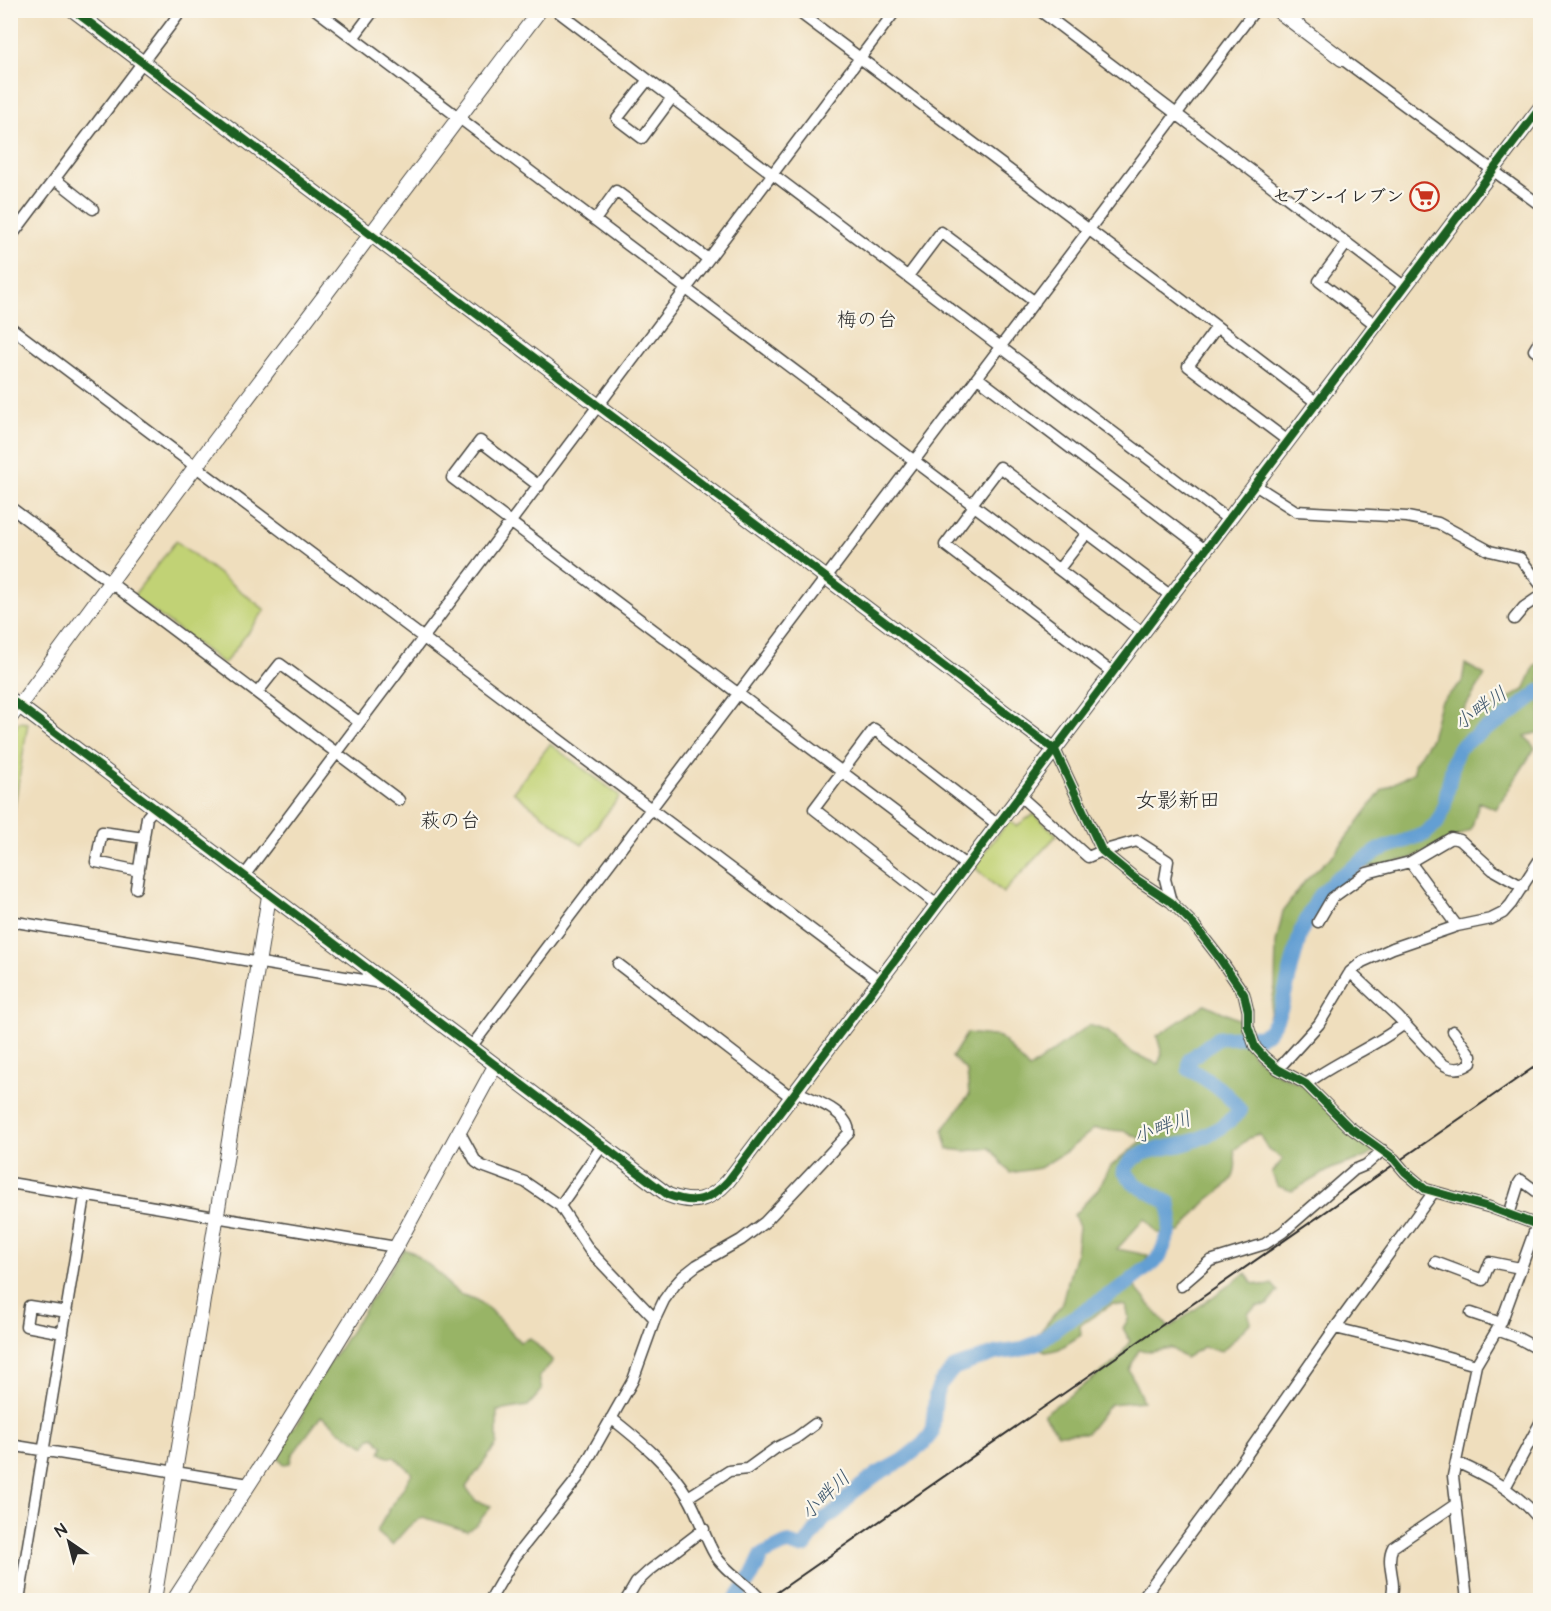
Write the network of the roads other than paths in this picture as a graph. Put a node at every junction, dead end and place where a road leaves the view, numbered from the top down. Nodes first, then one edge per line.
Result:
1 (74, 10) edge
2 (182, 10) edge
3 (316, 10) edge
4 (374, 10) edge
5 (540, 10) edge
6 (556, 10) edge
7 (796, 10) edge
8 (896, 10) edge
9 (1039, 10) edge
10 (1255, 10) edge
11 (1277, 10) edge
12 (353, 38) junction
13 (859, 58) junction
14 (1342, 59) joint
15 (143, 63) junction
16 (647, 81) junction
17 (671, 99) junction
18 (1540, 108) edge
19 (1177, 115) junction
20 (459, 119) junction
21 (1536, 124) edge
22 (1492, 171) junction
23 (772, 175) junction
24 (55, 179) junction
25 (1540, 204) edge
26 (93, 209) dead end
27 (595, 220) junction
28 (1089, 230) junction
29 (370, 235) junction
30 (10, 238) edge
31 (1347, 243) junction
32 (708, 259) junction
33 (908, 276) junction
34 (1405, 287) junction
35 (685, 290) junction
36 (1035, 302) junction
37 (1376, 325) junction
38 (10, 327) edge
39 (1217, 327) junction
40 (1540, 340) edge
41 (1001, 347) junction
42 (1540, 354) edge
43 (978, 378) junction
44 (1317, 403) junction
45 (598, 406) junction
46 (1288, 441) junction
47 (914, 460) junction
48 (196, 466) junction
49 (1255, 485) junction
50 (539, 486) junction
51 (973, 505) junction
52 (10, 507) edge
53 (1229, 520) junction
54 (512, 523) junction
55 (1087, 533) junction
56 (1205, 550) junction
57 (1059, 569) junction
58 (826, 578) junction
59 (110, 582) junction
60 (1540, 584) edge
61 (1171, 596) junction
62 (1540, 596) edge
63 (1514, 619) dead end
64 (1143, 633) junction
65 (422, 638) junction
66 (1113, 673) junction
67 (257, 693) junction
68 (738, 694) junction
69 (15, 702) edge
70 (10, 718) edge
71 (359, 722) junction
72 (1055, 750) junction
73 (335, 753) junction
74 (842, 772) junction
75 (1020, 796) junction
76 (399, 800) dead end
77 (155, 808) junction
78 (650, 810) junction
79 (998, 825) junction
80 (144, 838) junction
81 (1102, 850) junction
82 (1540, 859) edge
83 (1410, 862) junction
84 (966, 866) junction
85 (139, 871) junction
86 (244, 876) junction
87 (1523, 887) junction
88 (136, 888) dead end
89 (269, 896) junction
90 (1171, 902) junction
91 (937, 904) junction
92 (10, 921) edge
93 (1318, 922) dead end
94 (1457, 926) junction
95 (258, 961) junction
96 (618, 964) dead end
97 (1350, 972) junction
98 (880, 981) junction
99 (391, 985) junction
100 (1404, 1024) junction
101 (1453, 1031) dead end
102 (471, 1047) junction
103 (495, 1066) junction
104 (1278, 1069) junction
105 (1306, 1084) junction
106 (794, 1094) junction
107 (459, 1131) junction
108 (602, 1146) junction
109 (1383, 1150) junction
110 (10, 1184) edge
111 (1433, 1192) junction
112 (1540, 1194) edge
113 (85, 1196) junction
114 (560, 1206) junction
115 (1505, 1216) junction
116 (217, 1217) junction
117 (1539, 1225) edge
118 (396, 1247) junction
119 (1435, 1262) dead end
120 (1520, 1268) junction
121 (1181, 1286) dead end
122 (67, 1312) junction
123 (1471, 1313) dead end
124 (655, 1320) junction
125 (1499, 1326) junction
126 (1335, 1328) junction
127 (63, 1333) junction
128 (1540, 1350) edge
129 (1476, 1365) junction
130 (611, 1418) junction
131 (1540, 1424) edge
132 (815, 1425) dead end
133 (10, 1445) edge
134 (44, 1451) junction
135 (1455, 1462) junction
136 (177, 1472) junction
137 (249, 1484) junction
138 (1505, 1488) junction
139 (688, 1497) junction
140 (1456, 1504) junction
141 (1540, 1520) edge
142 (704, 1529) junction
143 (19, 1600) edge
144 (154, 1600) edge
145 (174, 1600) edge
146 (490, 1600) edge
147 (626, 1600) edge
148 (761, 1600) edge
149 (1141, 1600) edge
150 (1390, 1600) edge
151 (1467, 1600) edge

1 - 15 street
2 - 15 street
3 - 12 street
4 - 12 street
5 - 20 street
6 - 16 street
7 - 13 street
8 - 13 street
9 - 19 street
10 - 19 street
11 - 14 street
12 - 20 street
13 - 23 street
13 - 28 street
14 - 22 street
15 - 24 street
15 - 29 street
16 - 17 street
16 - 17 street
17 - 23 street
18 - 21 street
19 - 28 street
19 - 31 street
20 - 27 street
20 - 29 street
21 - 22 street
22 - 25 street
22 - 34 street
23 - 32 street
23 - 33 street
24 - 26 street
24 - 30 street
27 - 32 street
27 - 35 street
28 - 36 street
28 - 39 street
29 - 45 street
29 - 48 street
31 - 34 street
31 - 37 street
32 - 35 street
33 - 36 street
33 - 41 street
34 - 37 street
35 - 45 street
35 - 47 street
36 - 41 street
37 - 44 street
38 - 48 street
39 - 44 street
39 - 46 street
40 - 42 street
41 - 43 street
41 - 53 street
43 - 47 street
43 - 56 street
44 - 46 street
45 - 50 street
45 - 58 street
46 - 49 street
47 - 51 street
47 - 58 street
48 - 59 street
48 - 65 street
49 - 53 street
49 - 60 street
50 - 54 street
50 - 54 street
51 - 55 street
51 - 57 street
51 - 66 street
52 - 59 street
53 - 56 street
54 - 65 street
54 - 68 street
55 - 57 street
55 - 61 street
56 - 61 street
57 - 64 street
58 - 68 street
58 - 72 street
59 - 67 street
59 - 69 street
61 - 64 street
62 - 63 street
64 - 66 street
65 - 71 street
65 - 78 street
66 - 72 street
67 - 71 street
67 - 73 street
68 - 74 street
68 - 78 street
69 - 70 street
69 - 77 street
71 - 73 street
72 - 75 street
72 - 81 street
73 - 76 street
73 - 86 street
74 - 79 street
74 - 84 street
74 - 91 street
75 - 79 street
75 - 81 street
77 - 80 street
77 - 86 street
78 - 98 street
78 - 102 street
79 - 84 street
80 - 85 street
80 - 85 street
81 - 90 street
81 - 90 street
82 - 87 street
83 - 87 street
83 - 93 street
83 - 94 street
84 - 91 street
85 - 88 street
86 - 89 street
87 - 94 street
89 - 95 street
89 - 99 street
90 - 104 street
91 - 98 street
92 - 95 street
94 - 97 street
95 - 99 street
95 - 116 street
96 - 106 street
97 - 100 street
97 - 104 street
98 - 106 street
99 - 102 street
100 - 101 street
100 - 105 street
102 - 103 street
103 - 107 street
103 - 108 street
104 - 105 street
105 - 109 street
106 - 108 street
106 - 124 street
107 - 114 street
107 - 118 street
108 - 114 street
109 - 111 street
109 - 121 street
110 - 113 street
111 - 115 street
111 - 126 street
112 - 115 street
113 - 116 street
113 - 122 street
114 - 124 street
115 - 117 street
116 - 118 street
116 - 136 street
117 - 120 street
118 - 137 street
119 - 120 street
120 - 125 street
122 - 127 street
122 - 127 street
123 - 125 street
124 - 130 street
125 - 128 street
125 - 129 street
126 - 129 street
126 - 149 street
127 - 134 street
129 - 135 street
130 - 139 street
130 - 146 street
131 - 138 street
132 - 139 street
133 - 134 street
134 - 136 street
134 - 143 street
135 - 138 street
135 - 140 street
136 - 137 street
136 - 144 street
137 - 145 street
138 - 141 street
139 - 142 street
140 - 150 street
140 - 151 street
142 - 147 street
142 - 148 street

